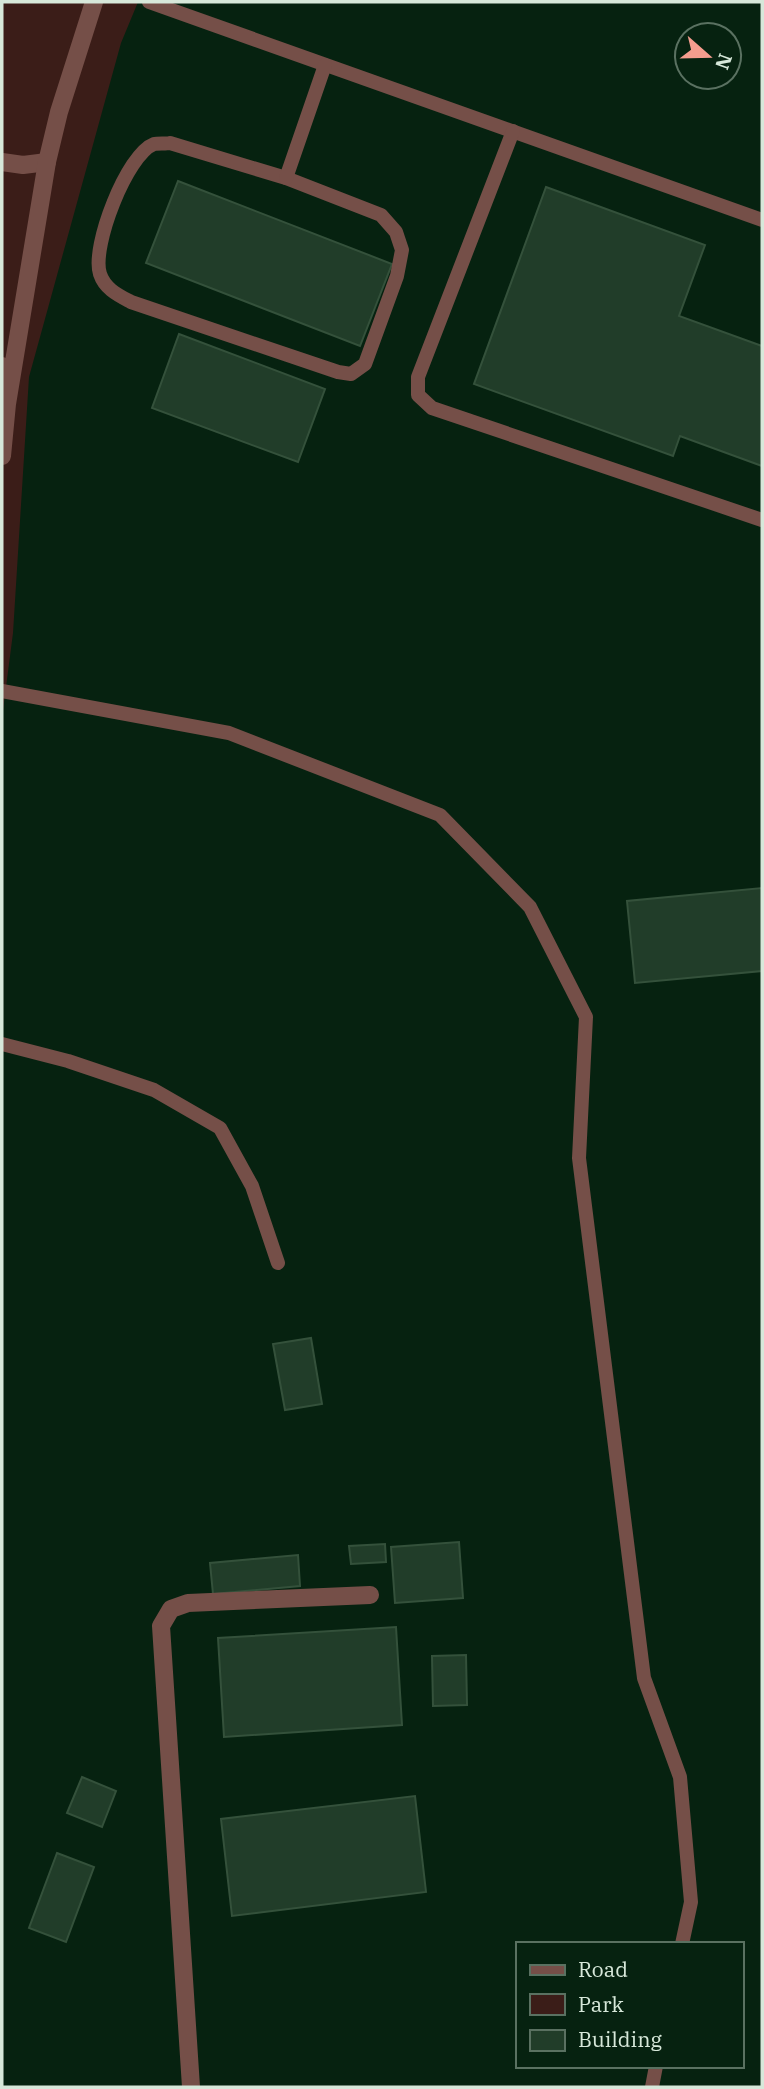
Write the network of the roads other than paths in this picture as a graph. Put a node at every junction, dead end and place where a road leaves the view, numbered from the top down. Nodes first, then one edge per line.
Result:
1 (94, 2) edge
2 (149, 2) edge
3 (325, 65) junction
4 (513, 131) junction
5 (2, 162) edge
6 (47, 162) junction
7 (286, 178) junction
8 (762, 220) edge
9 (2, 366) edge
10 (4, 404) edge
11 (2, 456) edge
12 (762, 520) edge
13 (2, 691) edge
14 (2, 1044) edge
15 (278, 1263) dead end
16 (370, 1595) dead end
17 (682, 1942) edge
18 (656, 2068) edge
19 (191, 2087) edge
20 (652, 2087) edge

1 - 6 street
2 - 3 lane
3 - 4 lane
3 - 7 lane
4 - 8 lane
4 - 12 lane
5 - 6 street
6 - 10 street
7 - 7 lane
9 - 10 street
10 - 11 street
13 - 17 lane
14 - 15 lane
16 - 19 street
18 - 20 lane

